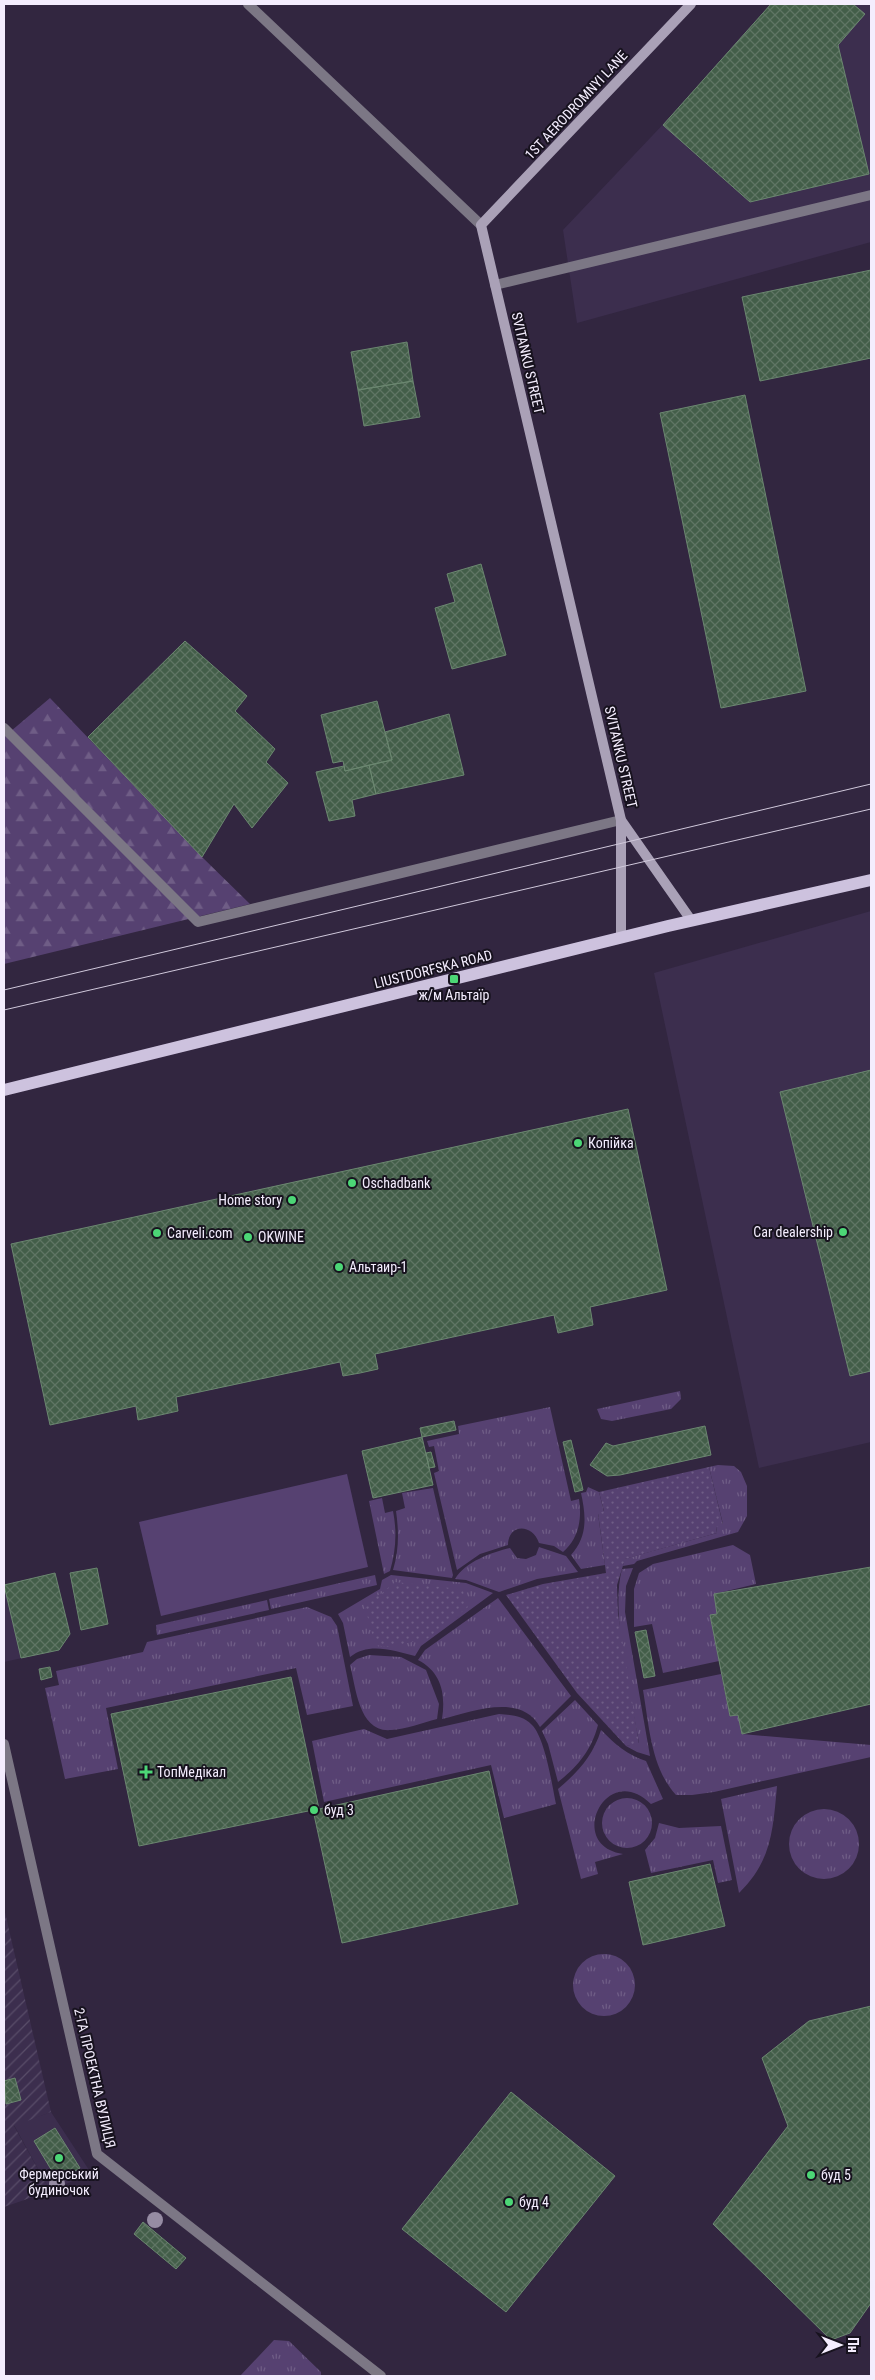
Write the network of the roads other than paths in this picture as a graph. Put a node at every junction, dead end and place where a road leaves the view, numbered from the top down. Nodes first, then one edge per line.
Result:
1 (248, 4) edge
2 (691, 4) edge
3 (871, 195) edge
4 (481, 225) junction
5 (495, 285) junction
6 (4, 728) edge
7 (621, 820) junction
8 (871, 880) edge
9 (691, 920) junction
10 (621, 938) junction
11 (4, 1090) edge
12 (4, 1744) edge
13 (381, 2376) edge

1 - 4 street
2 - 4 street, 1ST AERODROMNYI LANE
3 - 5 street
4 - 5 street, SVITANKU STREET
5 - 7 street, SVITANKU STREET
6 - 7 street
7 - 9 street, SVITANKU STREET
7 - 10 street, SVITANKU STREET
8 - 9 main road, LIUSTDORFSKA ROAD
9 - 10 main road, LIUSTDORFSKA ROAD
10 - 11 main road, LIUSTDORFSKA ROAD
12 - 13 street, 2-ГА ПРОЕКТНА ВУЛИЦЯ

